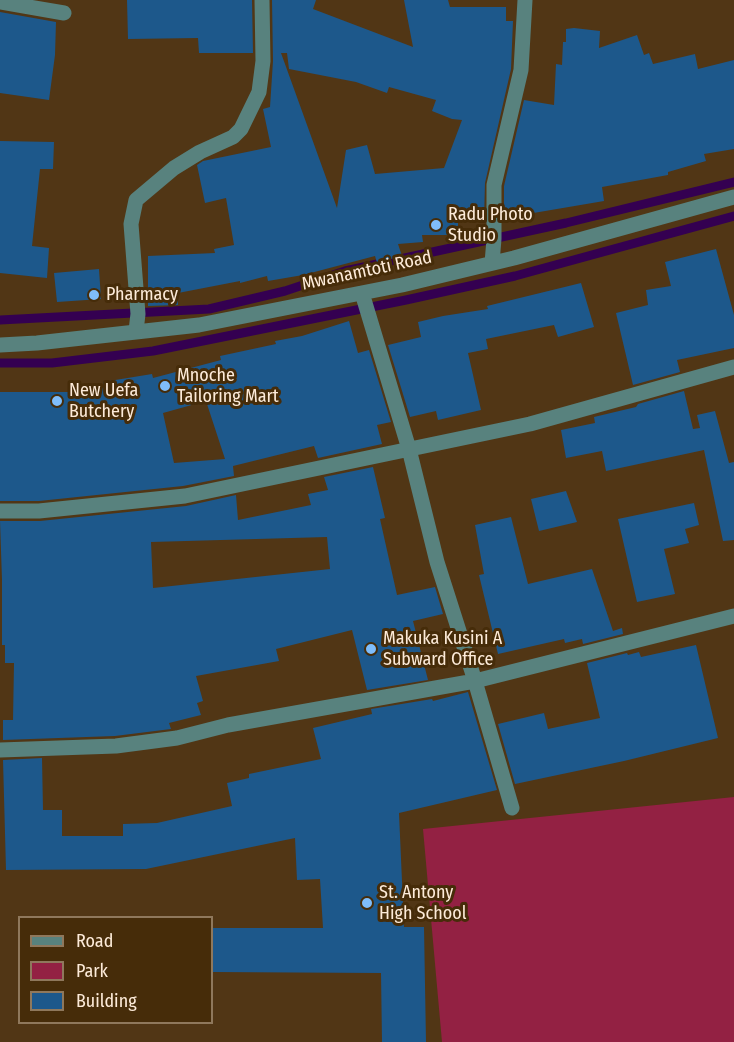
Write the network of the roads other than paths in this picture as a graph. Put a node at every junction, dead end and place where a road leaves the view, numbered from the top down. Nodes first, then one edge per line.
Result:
1 (262, 0) edge
2 (525, 0) edge
3 (0, 2) edge
4 (64, 13) dead end
5 (734, 197) edge
6 (492, 263) junction
7 (362, 293) junction
8 (136, 331) junction
9 (0, 345) edge
10 (734, 367) edge
11 (410, 449) junction
12 (0, 511) edge
13 (734, 616) edge
14 (475, 681) junction
15 (0, 750) edge
16 (512, 808) dead end

1 - 8 street
2 - 6 street
3 - 4 street
5 - 6 street, Mwanamtoti Road
6 - 7 street, Mwanamtoti Road
7 - 8 street, Mwanamtoti Road
7 - 11 street
8 - 9 street, Mwanamtoti Road
10 - 11 street
11 - 12 street
11 - 14 street
13 - 14 street
14 - 15 street
14 - 16 street

